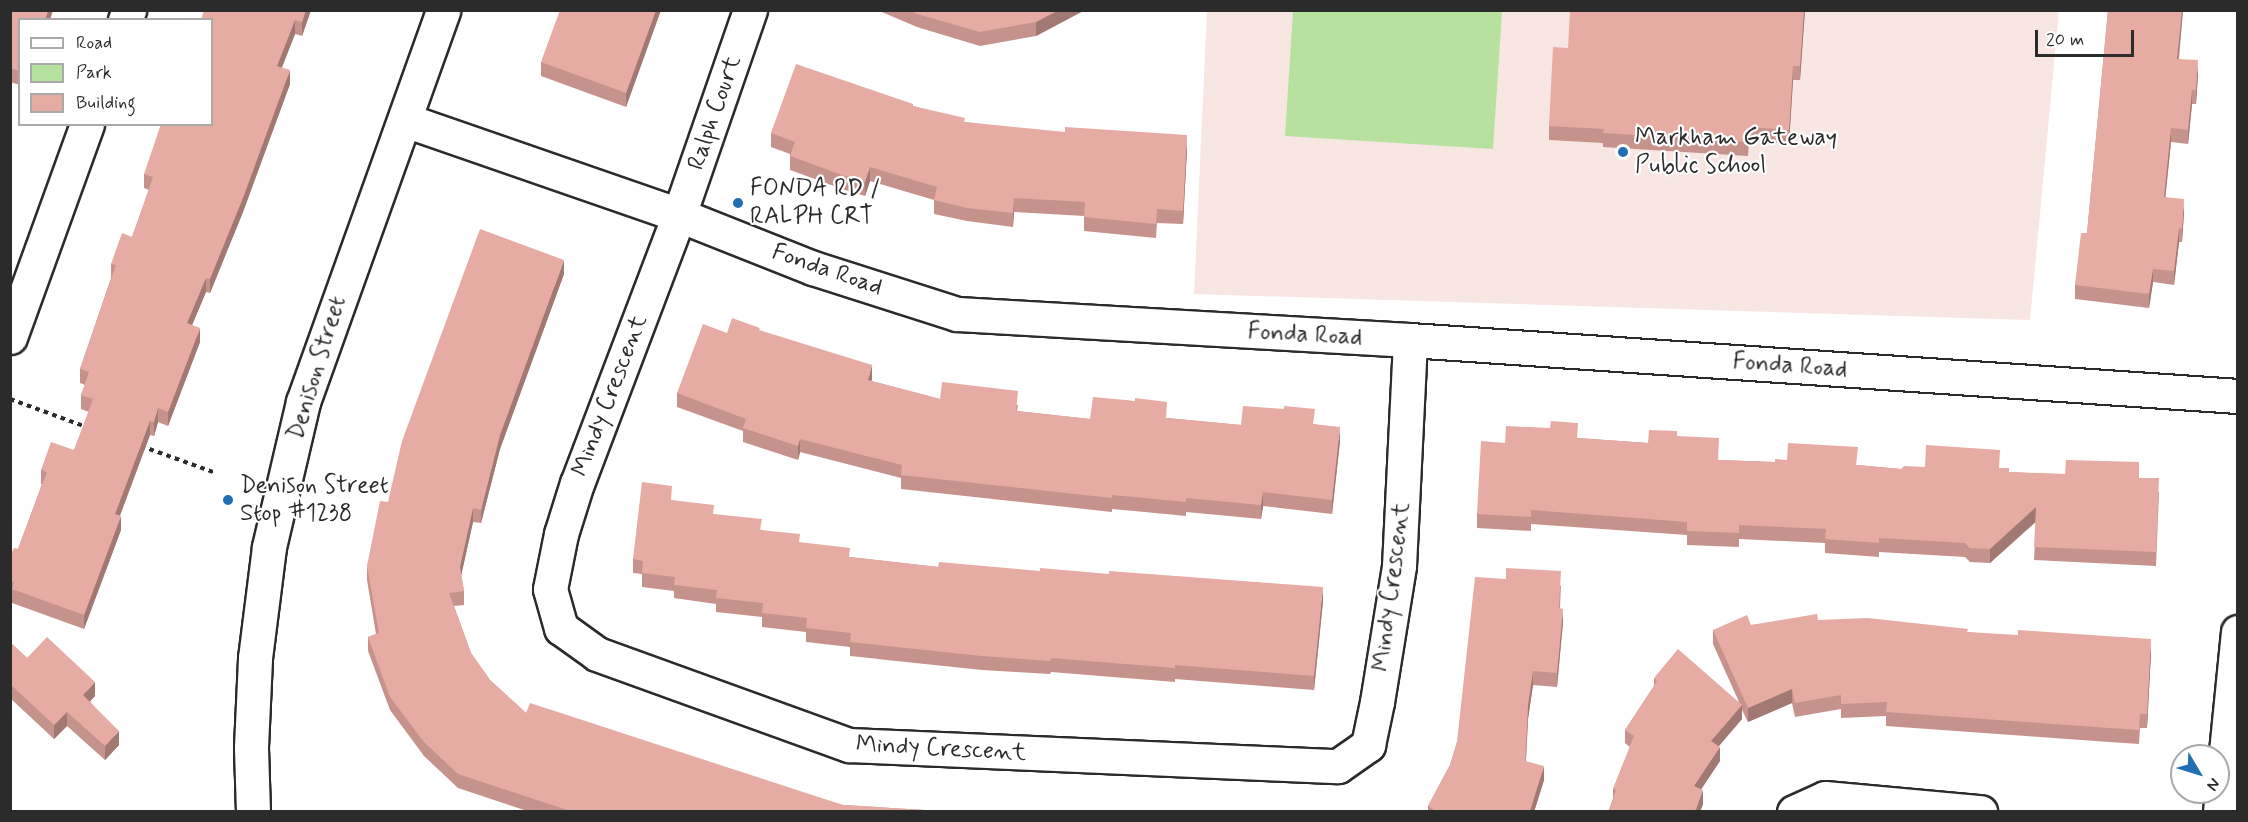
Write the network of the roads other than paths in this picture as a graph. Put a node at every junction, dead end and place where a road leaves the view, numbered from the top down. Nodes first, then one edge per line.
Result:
1 (443, 10) edge
2 (750, 10) edge
3 (405, 120) junction
4 (86, 126) edge
5 (679, 215) junction
6 (10, 337) edge
7 (1410, 340) junction
8 (2238, 396) edge
9 (2238, 632) edge
10 (253, 812) edge
11 (1794, 812) edge
12 (1980, 812) edge
13 (2220, 812) edge

1 - 3 street, Denison Street
2 - 5 street, Ralph Court
3 - 5 street, Fonda Road
3 - 10 street, Denison Street
4 - 6 street
5 - 7 street, Fonda Road
5 - 7 street, Mindy Crescent
7 - 8 street, Fonda Road
9 - 13 street
11 - 12 street

